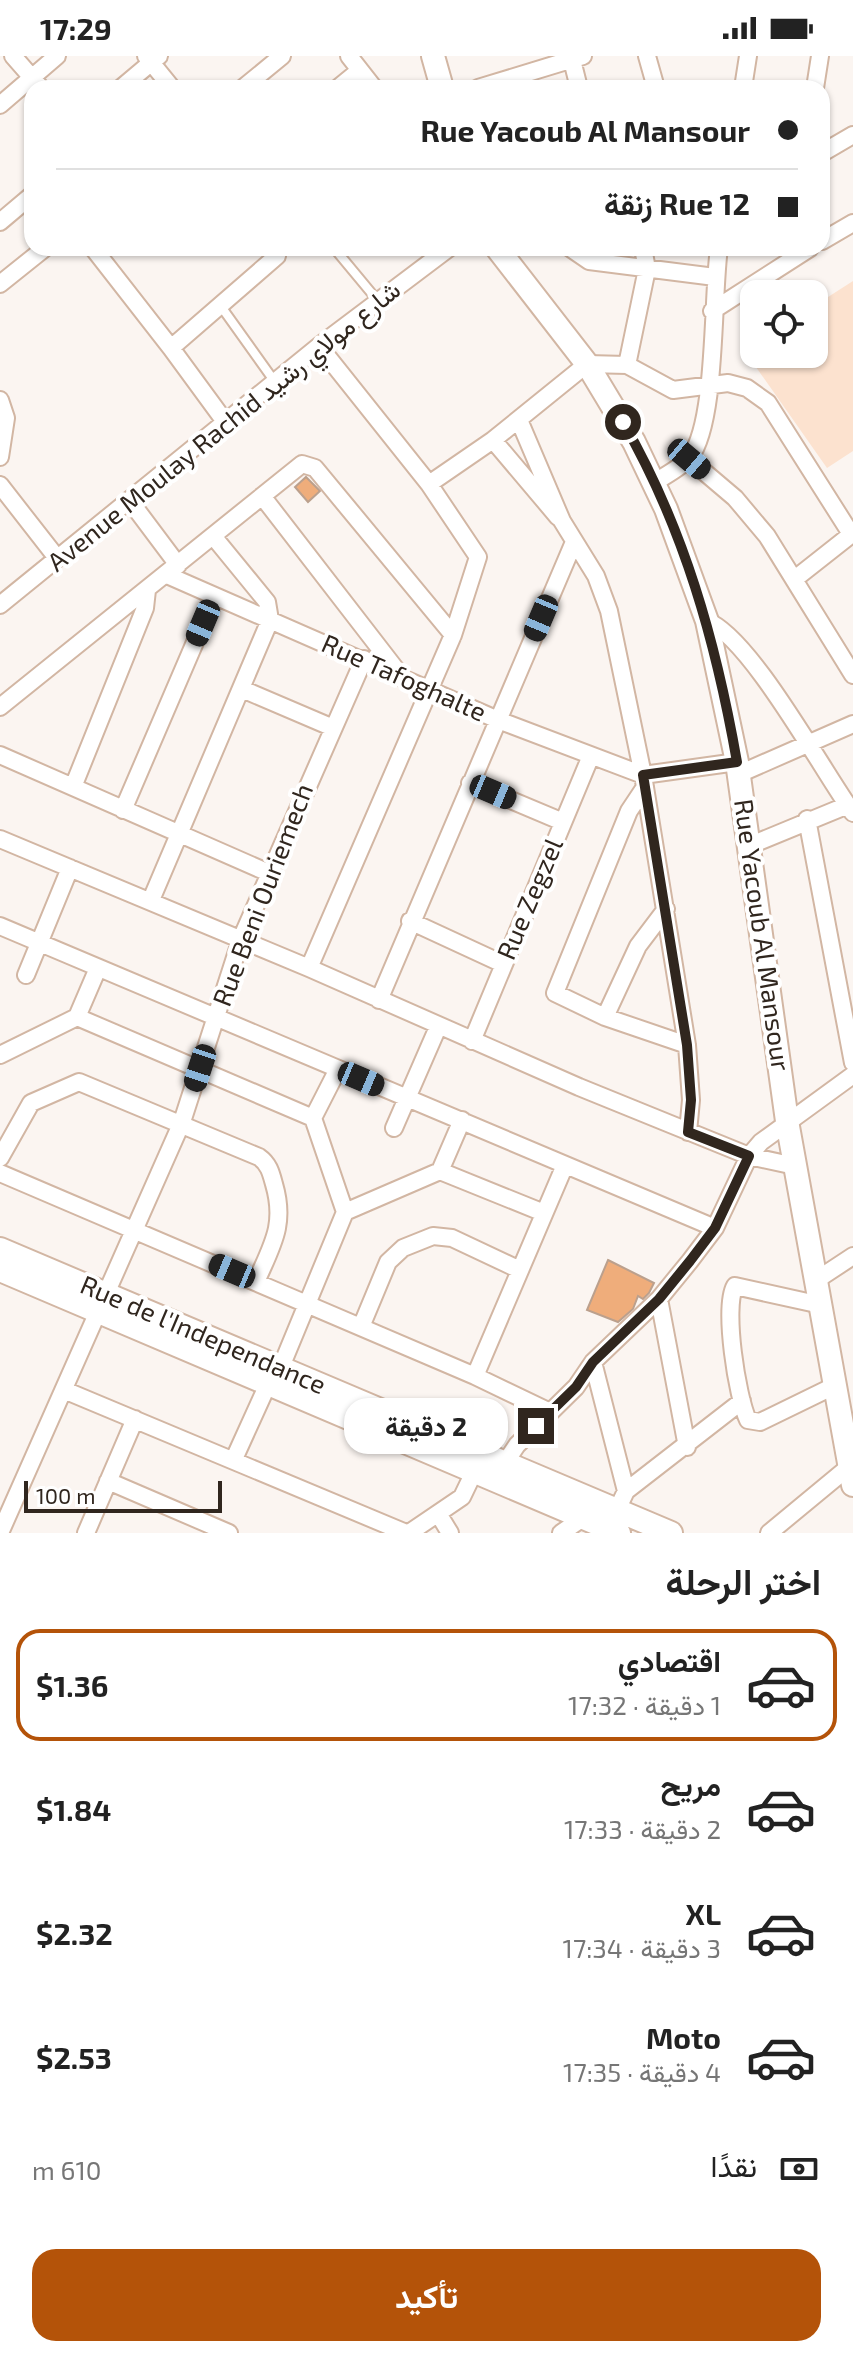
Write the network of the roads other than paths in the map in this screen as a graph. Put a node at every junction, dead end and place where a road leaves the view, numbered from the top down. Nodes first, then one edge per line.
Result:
1 (13, 56) edge
2 (57, 56) edge
3 (282, 56) edge
4 (349, 56) edge
5 (433, 56) edge
6 (647, 56) edge
7 (748, 56) edge
8 (820, 56) edge
9 (152, 58) edge
10 (577, 58) edge
11 (360, 70) junction
12 (34, 80) edge
13 (39, 80) edge
14 (129, 80) edge
15 (167, 80) edge
16 (254, 80) edge
17 (348, 80) edge
18 (368, 80) edge
19 (440, 80) edge
20 (525, 80) edge
21 (578, 80) edge
22 (654, 80) edge
23 (744, 80) edge
24 (816, 80) edge
25 (24, 91) edge
26 (0, 105) edge
27 (853, 135) edge
28 (830, 148) edge
29 (24, 202) edge
30 (0, 222) edge
31 (852, 226) edge
32 (830, 237) edge
33 (35, 256) edge
34 (104, 256) edge
35 (273, 256) edge
36 (341, 256) edge
37 (438, 256) edge
38 (503, 256) edge
39 (582, 256) edge
40 (629, 256) edge
41 (645, 256) edge
42 (651, 256) edge
43 (718, 256) edge
44 (798, 256) edge
45 (715, 277) junction
46 (0, 284) edge
47 (378, 301) junction
48 (220, 305) junction
49 (712, 311) junction
50 (319, 346) junction
51 (171, 348) junction
52 (587, 364) junction
53 (627, 365) junction
54 (275, 382) junction
55 (708, 384) junction
56 (0, 400) edge
57 (519, 420) junction
58 (226, 423) junction
59 (493, 440) junction
60 (0, 457) edge
61 (689, 459) junction
62 (655, 482) junction
63 (429, 484) junction
64 (0, 485) edge
65 (262, 496) junction
66 (130, 501) junction
67 (562, 521) junction
68 (852, 533) edge
69 (213, 536) junction
70 (574, 542) junction
71 (57, 558) junction
72 (172, 570) junction
73 (796, 578) junction
74 (147, 590) junction
75 (214, 598) junction
76 (0, 605) edge
77 (270, 620) junction
78 (707, 621) junction
79 (453, 635) junction
80 (364, 659) junction
81 (401, 675) junction
82 (853, 675) edge
83 (242, 689) junction
84 (429, 689) junction
85 (0, 707) edge
86 (498, 720) junction
87 (853, 724) edge
88 (331, 727) junction
89 (808, 747) junction
90 (0, 755) edge
91 (590, 758) junction
92 (738, 768) junction
93 (644, 781) junction
94 (470, 783) junction
95 (73, 787) junction
96 (850, 809) edge
97 (123, 810) junction
98 (807, 819) junction
99 (563, 822) junction
100 (180, 835) junction
101 (0, 839) edge
102 (751, 845) junction
103 (70, 868) junction
104 (269, 873) junction
105 (151, 900) junction
106 (666, 909) junction
107 (410, 921) junction
108 (0, 926) edge
109 (241, 939) junction
110 (39, 943) junction
111 (503, 964) junction
112 (98, 968) junction
113 (309, 968) junction
114 (26, 975) dead end
115 (847, 997) edge
116 (379, 1000) junction
117 (77, 1017) junction
118 (216, 1017) junction
119 (605, 1017) junction
120 (438, 1027) junction
121 (472, 1041) junction
122 (687, 1045) junction
123 (0, 1055) edge
124 (853, 1063) edge
125 (200, 1068) junction
126 (338, 1069) junction
127 (853, 1075) edge
128 (406, 1098) junction
129 (313, 1118) junction
130 (462, 1120) junction
131 (787, 1121) junction
132 (182, 1122) junction
133 (394, 1128) dead end
134 (688, 1132) junction
135 (749, 1156) junction
136 (0, 1158) edge
137 (565, 1165) junction
138 (795, 1166) junction
139 (440, 1171) junction
140 (0, 1173) edge
141 (345, 1212) junction
142 (544, 1213) junction
143 (715, 1228) junction
144 (135, 1230) junction
145 (0, 1249) edge
146 (853, 1256) edge
147 (0, 1270) edge
148 (520, 1270) junction
149 (818, 1279) junction
150 (256, 1282) junction
151 (659, 1299) junction
152 (307, 1303) junction
153 (103, 1304) junction
154 (821, 1305) junction
155 (361, 1327) junction
156 (593, 1362) junction
157 (274, 1376) junction
158 (475, 1376) junction
159 (834, 1386) junction
160 (64, 1390) junction
161 (742, 1401) junction
162 (550, 1412) junction
163 (135, 1419) junction
164 (687, 1447) junction
165 (234, 1459) junction
166 (500, 1471) junction
167 (474, 1472) junction
168 (852, 1478) edge
169 (108, 1481) junction
170 (622, 1500) junction
171 (439, 1515) junction
172 (583, 1518) junction
173 (0, 1533) edge
174 (86, 1533) edge
175 (229, 1533) edge
176 (408, 1533) edge
177 (450, 1533) edge
178 (561, 1533) edge
179 (619, 1533) edge
180 (671, 1533) edge
181 (769, 1533) edge

1 - 12 street
2 - 13 street
3 - 16 street
4 - 11 street
5 - 19 street
6 - 22 street
7 - 23 street
8 - 24 street
9 - 14 street
9 - 15 street
10 - 20 street
10 - 21 street
11 - 17 street
11 - 18 street
25 - 26 street
27 - 28 street
29 - 30 street
31 - 32 street
33 - 46 street
34 - 51 street
35 - 48 street
36 - 47 lane
37 - 47 street, Avenue Moulay Rachid شارع مولاي رشيد
38 - 52 street, Rue Yacoub Al Mansour
39 - 40 street
41 - 53 street
42 - 45 street
43 - 45 street
44 - 49 street
45 - 49 street
47 - 50 street, Avenue Moulay Rachid شارع مولاي رشيد
48 - 51 street
48 - 54 lane
49 - 55 street
50 - 54 street, Avenue Moulay Rachid شارع مولاي رشيد
50 - 63 street
51 - 58 street
52 - 53 street
52 - 57 street
52 - 62 street, Rue Yacoub Al Mansour
53 - 55 street
54 - 58 street, Avenue Moulay Rachid شارع مولاي رشيد
55 - 61 street
55 - 68 street
56 - 60 street
57 - 59 street
57 - 67 street
58 - 66 street, Avenue Moulay Rachid شارع مولاي رشيد
59 - 63 street
59 - 67 street
61 - 62 street
61 - 73 street
62 - 78 street, Rue Yacoub Al Mansour
63 - 79 street
64 - 71 street
65 - 69 street
65 - 79 street
65 - 81 street
66 - 71 street, Avenue Moulay Rachid شارع مولاي رشيد
66 - 72 street
67 - 70 street
68 - 73 street
69 - 72 street
69 - 77 street
70 - 86 street
70 - 93 street
71 - 76 street, Avenue Moulay Rachid شارع مولاي رشيد
72 - 74 street
72 - 75 street, Rue Tafoghalte
73 - 82 street
74 - 85 street
74 - 95 street
75 - 77 street, Rue Tafoghalte
75 - 97 street
77 - 80 street, Rue Tafoghalte
77 - 83 street
78 - 89 street
78 - 92 street, Rue Yacoub Al Mansour
79 - 84 street
80 - 81 street, Rue Tafoghalte
80 - 88 street, Rue Beni Ouriemech
81 - 84 street, Rue Tafoghalte
83 - 88 street
83 - 100 street
84 - 86 street, Rue Tafoghalte
84 - 113 street
86 - 91 street, Rue Tafoghalte
86 - 94 street
87 - 89 street
88 - 104 street, Rue Beni Ouriemech
89 - 92 street
89 - 96 street
90 - 95 street
91 - 93 street, Rue Tafoghalte
91 - 99 street, Rue Zegzel
92 - 93 street
92 - 102 street, Rue Yacoub Al Mansour
93 - 106 street
93 - 119 street
94 - 99 street
94 - 107 street
95 - 97 street
96 - 98 street
97 - 100 street
98 - 102 street
98 - 115 street
99 - 111 street, Rue Zegzel
100 - 104 street
100 - 105 street
101 - 103 street
102 - 131 street, Rue Yacoub Al Mansour
103 - 105 street
103 - 110 street
104 - 109 street, Rue Beni Ouriemech
105 - 109 street
106 - 119 street
106 - 122 street
107 - 111 street
107 - 116 street
108 - 110 street
109 - 113 street
109 - 118 street, Rue Beni Ouriemech
110 - 112 street
110 - 114 street
111 - 121 street, Rue Zegzel
112 - 117 street
112 - 118 street
113 - 116 street
115 - 124 street
116 - 120 street
117 - 123 street
117 - 125 street
118 - 125 street, Rue Beni Ouriemech
118 - 126 street
119 - 122 street
120 - 121 street
120 - 128 street
121 - 134 street
122 - 134 street
125 - 129 street
125 - 132 street, Rue Beni Ouriemech
126 - 128 street
126 - 129 street
127 - 131 street
128 - 130 street
128 - 133 street
129 - 141 street
130 - 137 street
130 - 139 street
131 - 135 street
131 - 138 street, Rue Yacoub Al Mansour
132 - 136 street
132 - 144 street, Rue Beni Ouriemech
132 - 150 street
134 - 135 street
135 - 138 street
135 - 143 street
137 - 142 street
137 - 143 street
138 - 149 street, Rue Yacoub Al Mansour
139 - 141 street
139 - 142 street
140 - 144 street
141 - 152 street
142 - 148 street
143 - 151 street
144 - 150 street
144 - 153 street, Rue Beni Ouriemech
145 - 153 street, Rue de l'Independance
146 - 149 street
147 - 153 street, Rue de l'Independance
148 - 155 street
148 - 158 street
149 - 154 street, Rue Yacoub Al Mansour
150 - 152 street
151 - 156 street
151 - 164 street
152 - 155 street
152 - 157 street
153 - 157 street, Rue de l'Independance
153 - 160 street, Rue Beni Ouriemech
154 - 159 street, Rue Yacoub Al Mansour
154 - 161 street
155 - 158 street
156 - 162 street
156 - 170 street
157 - 165 street
157 - 166 street, Rue de l'Independance
157 - 167 street, Rue de l'Independance
158 - 162 street
159 - 161 street
159 - 168 street, Rue Yacoub Al Mansour
160 - 163 street
160 - 173 street, Rue Beni Ouriemech
161 - 164 street
162 - 166 street
163 - 165 street
163 - 169 street
164 - 170 street
165 - 176 street
166 - 167 street, Rue de l'Independance
166 - 170 street, Rue de l'Independance
166 - 172 street, Rue de l'Independance
167 - 171 street
168 - 181 street
169 - 174 street
169 - 175 street
170 - 180 street, Rue de l'Independance
171 - 176 street
171 - 177 street
172 - 178 street
172 - 179 street, Rue de l'Independance

